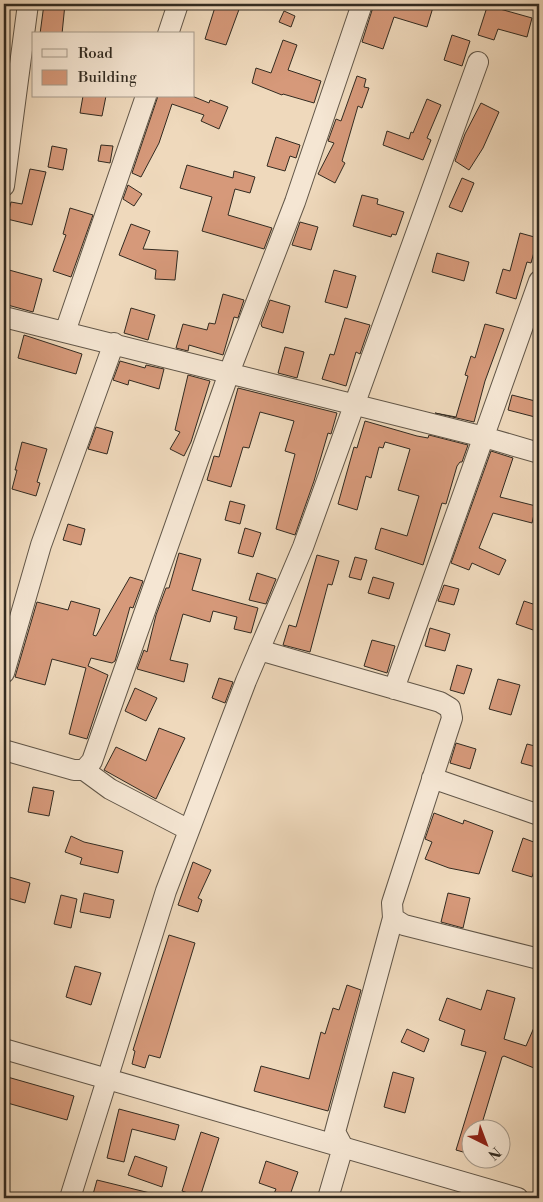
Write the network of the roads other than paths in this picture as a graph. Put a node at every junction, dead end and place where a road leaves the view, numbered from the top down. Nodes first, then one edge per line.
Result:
1 (28, 4) edge
2 (178, 4) edge
3 (362, 4) edge
4 (169, 32) edge
5 (478, 62) dead end
6 (145, 98) edge
7 (4, 186) edge
8 (539, 281) edge
9 (4, 317) edge
10 (65, 332) junction
11 (114, 344) junction
12 (229, 373) junction
13 (354, 406) junction
14 (484, 437) junction
15 (539, 454) edge
16 (259, 650) junction
17 (4, 673) edge
18 (394, 689) junction
19 (4, 750) edge
20 (84, 770) junction
21 (432, 778) junction
22 (539, 815) edge
23 (189, 830) junction
24 (393, 918) junction
25 (539, 960) edge
26 (4, 1049) edge
27 (108, 1079) junction
28 (342, 1147) junction
29 (70, 1198) edge
30 (328, 1198) edge
31 (518, 1198) edge

1 - 7 street
2 - 4 street
3 - 12 street
5 - 13 street
6 - 10 street
8 - 14 street
9 - 10 street
10 - 11 street
11 - 12 street
11 - 17 street
12 - 13 street
12 - 20 street
13 - 14 street
13 - 16 street
14 - 15 street
14 - 18 street
16 - 18 street
16 - 23 street
18 - 21 street
19 - 20 street
20 - 23 street
21 - 22 street
21 - 24 street
23 - 27 street
24 - 25 street
24 - 28 street
26 - 27 street
27 - 28 street
27 - 29 street
28 - 30 street
28 - 31 street

